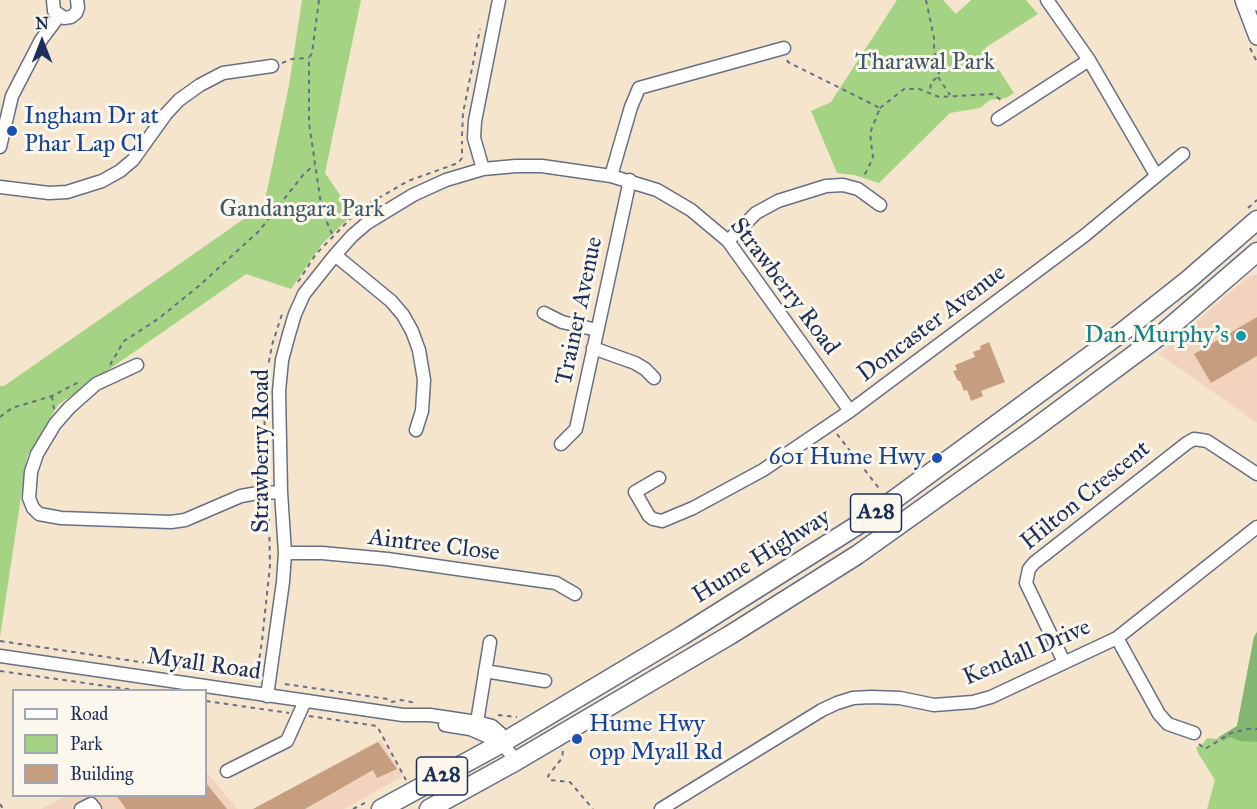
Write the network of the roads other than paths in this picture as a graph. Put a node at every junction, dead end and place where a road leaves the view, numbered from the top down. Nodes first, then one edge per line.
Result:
1 (53, 0) edge
2 (77, 0) edge
3 (499, 0) edge
4 (1047, 0) edge
5 (1243, 0) edge
6 (59, 16) junction
7 (1257, 37) edge
8 (784, 48) road end
9 (1089, 60) junction
10 (272, 66) road end
11 (998, 119) dead end
12 (0, 147) edge
13 (1183, 154) dead end
14 (483, 170) junction
15 (1156, 175) junction
16 (611, 176) junction
17 (630, 180) junction
18 (0, 187) edge
19 (880, 205) dead end
20 (1249, 217) edge
21 (728, 241) junction
22 (1257, 252) edge
23 (335, 255) junction
24 (544, 313) dead end
25 (597, 330) junction
26 (593, 348) junction
27 (136, 366) dead end
28 (654, 378) dead end
29 (850, 411) junction
30 (416, 430) dead end
31 (561, 444) dead end
32 (1257, 474) edge
33 (659, 478) dead end
34 (281, 492) junction
35 (1257, 527) edge
36 (285, 554) junction
37 (575, 594) dead end
38 (1117, 638) junction
39 (490, 642) dead end
40 (0, 656) edge
41 (1064, 662) junction
42 (485, 671) junction
43 (545, 681) dead end
44 (150, 685) edge
45 (193, 689) edge
46 (207, 690) edge
47 (267, 696) junction
48 (305, 701) junction
49 (403, 715) junction
50 (478, 717) junction
51 (1194, 733) road end
52 (502, 743) junction
53 (516, 761) junction
54 (227, 771) dead end
55 (81, 809) edge
56 (95, 809) edge
57 (381, 809) edge
58 (429, 809) edge
59 (661, 809) edge

1 - 6 street
2 - 6 street
3 - 14 street
4 - 9 street
5 - 7 main road
6 - 12 street
8 - 16 street
9 - 11 street
9 - 15 street
10 - 18 street
13 - 15 street, Doncaster Avenue
14 - 16 street, Strawberry Road
14 - 23 street, Strawberry Road
15 - 29 street, Doncaster Avenue
16 - 17 street, Strawberry Road
17 - 21 street, Strawberry Road
17 - 25 street, Trainer Avenue
19 - 21 street
20 - 52 highway, Hume Highway / A28
21 - 29 street, Strawberry Road
22 - 53 highway, Hume Highway / A28
23 - 30 street
23 - 34 street, Strawberry Road
24 - 25 street
25 - 26 street, Trainer Avenue
26 - 28 street
26 - 31 street, Trainer Avenue
27 - 34 street
29 - 33 street, Doncaster Avenue
32 - 41 street, Hilton Crescent
34 - 36 street, Strawberry Road
35 - 38 street, Kendall Drive
36 - 37 street, Aintree Close
36 - 47 street, Strawberry Road
38 - 41 street, Kendall Drive
38 - 51 street
39 - 42 street
40 - 44 street, Myall Road
41 - 59 street, Kendall Drive
42 - 43 street
42 - 50 street
44 - 45 street, Myall Road
46 - 47 street, Myall Road
47 - 48 street, Myall Road
48 - 49 street, Myall Road
48 - 54 street
49 - 50 street, Myall Road
49 - 52 street, Myall Road
50 - 52 street, Myall Road
52 - 53 street, Myall Road
52 - 57 highway, Hume Highway / A28
53 - 58 highway, Hume Highway / A28
55 - 56 street

